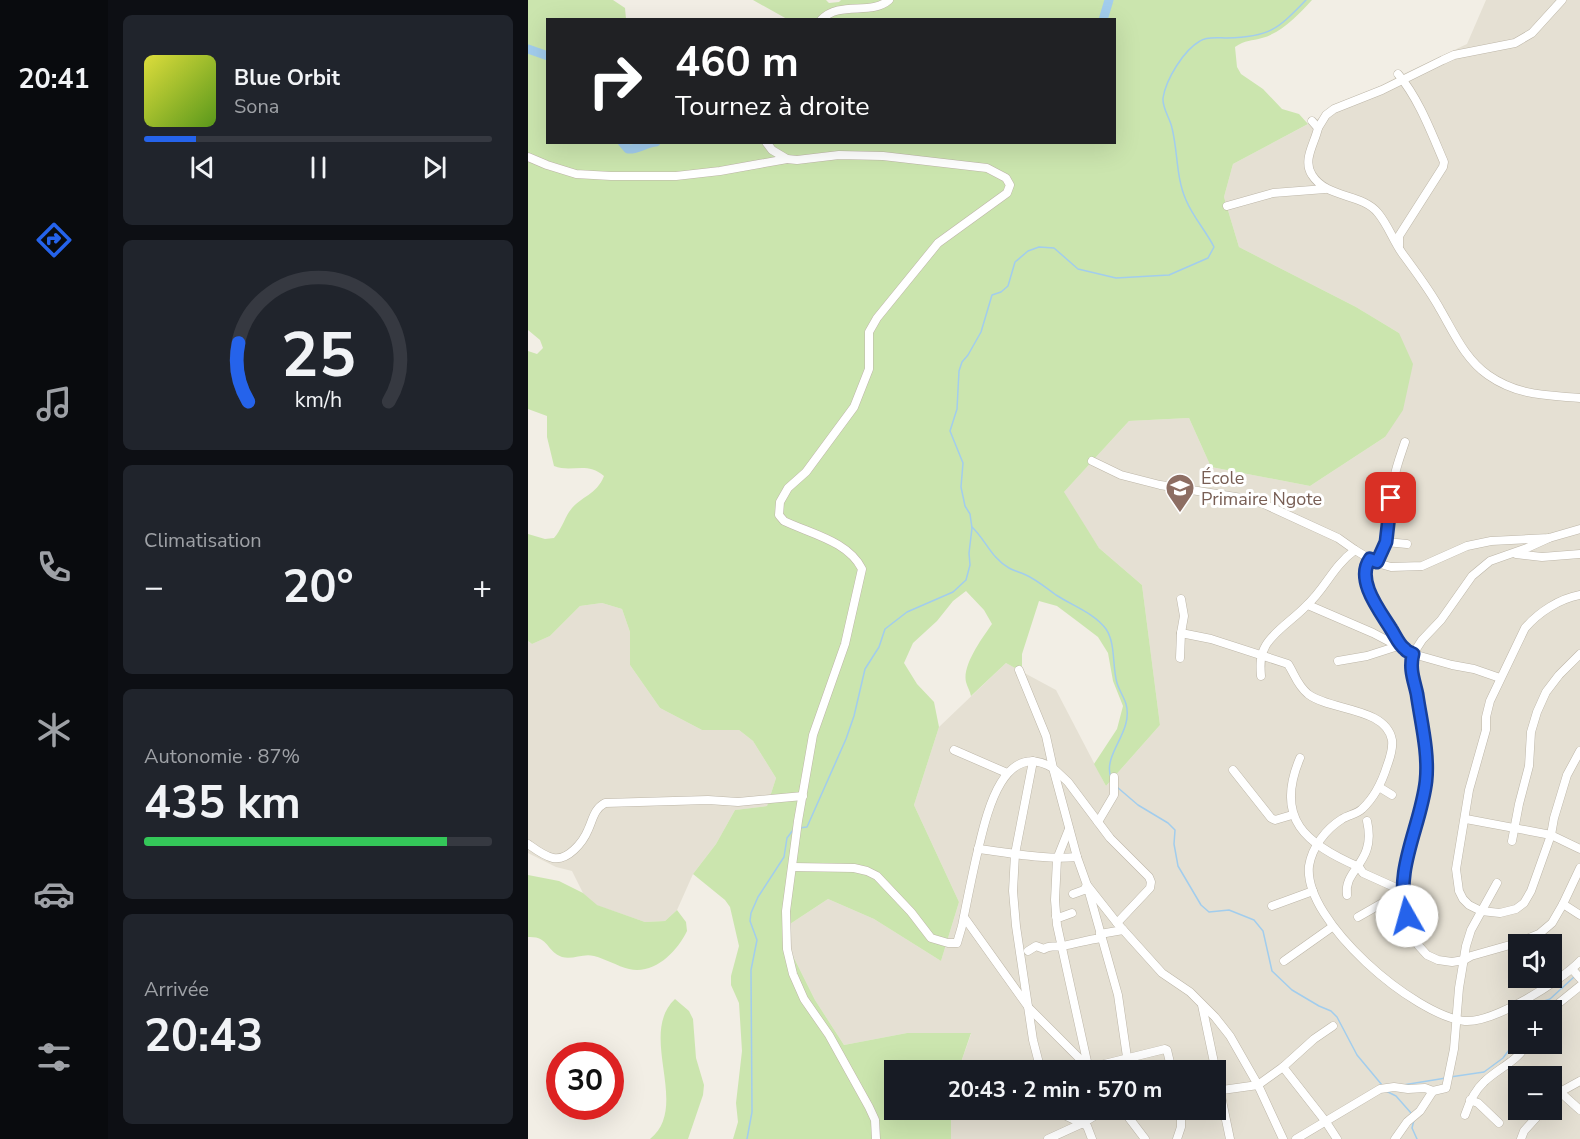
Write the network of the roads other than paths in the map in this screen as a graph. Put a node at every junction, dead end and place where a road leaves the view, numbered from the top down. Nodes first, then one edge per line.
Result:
1 (890, 0) edge
2 (1562, 0) edge
3 (823, 18) edge
4 (1400, 76) junction
5 (768, 144) edge
6 (528, 157) edge
7 (787, 159) junction
8 (1325, 189) junction
9 (1227, 206) dead end
10 (1399, 248) junction
11 (1580, 398) edge
12 (1405, 442) dead end
13 (1092, 461) dead end
14 (1580, 529) edge
15 (1549, 538) junction
16 (1386, 542) junction
17 (1407, 544) dead end
18 (1355, 550) junction
19 (1506, 554) junction
20 (1580, 554) edge
21 (1374, 561) junction
22 (1580, 595) edge
23 (1181, 599) dead end
24 (1308, 605) junction
25 (1181, 633) junction
26 (1401, 648) junction
27 (1413, 654) junction
28 (1580, 654) edge
29 (1261, 656) junction
30 (1180, 658) dead end
31 (1338, 661) dead end
32 (1019, 670) dead end
33 (1261, 676) dead end
34 (1500, 678) junction
35 (954, 750) dead end
36 (1580, 752) edge
37 (1300, 758) dead end
38 (1033, 761) junction
39 (1053, 768) junction
40 (1233, 770) dead end
41 (1007, 773) junction
42 (1114, 777) dead end
43 (1379, 787) junction
44 (1392, 795) dead end
45 (803, 796) junction
46 (1292, 814) junction
47 (1466, 819) junction
48 (1367, 821) dead end
49 (1098, 822) junction
50 (1516, 827) junction
51 (1069, 829) junction
52 (1551, 835) junction
53 (1512, 840) dead end
54 (528, 844) edge
55 (1316, 845) junction
56 (978, 849) junction
57 (1580, 849) edge
58 (1015, 854) junction
59 (1077, 857) junction
60 (1057, 859) junction
61 (793, 867) junction
62 (1359, 867) junction
63 (1580, 868) edge
64 (1497, 883) dead end
65 (1087, 885) junction
66 (1313, 891) junction
67 (1403, 891) junction
68 (1073, 894) dead end
69 (1347, 895) dead end
70 (1403, 903) junction
71 (1563, 904) junction
72 (1272, 906) dead end
73 (1481, 911) junction
74 (1072, 913) dead end
75 (1580, 915) edge
76 (1056, 916) junction
77 (964, 917) junction
78 (1358, 917) dead end
79 (1120, 926) junction
80 (1332, 927) junction
81 (1101, 936) junction
82 (1063, 946) junction
83 (1028, 951) dead end
84 (1464, 960) junction
85 (1284, 961) dead end
86 (1580, 961) edge
87 (1572, 969) junction
88 (1580, 978) edge
89 (1580, 986) edge
90 (1562, 1001) edge
91 (1202, 1004) junction
92 (1029, 1008) junction
93 (1456, 1019) junction
94 (1333, 1026) dead end
95 (1520, 1054) edge
96 (1127, 1057) junction
97 (1038, 1060) edge
98 (1081, 1060) edge
99 (1088, 1060) edge
100 (1118, 1060) edge
101 (1169, 1060) edge
102 (1212, 1060) edge
103 (1284, 1067) junction
104 (1580, 1081) edge
105 (1258, 1085) junction
106 (1226, 1088) edge
107 (1433, 1091) junction
108 (1562, 1091) edge
109 (1562, 1094) edge
110 (1470, 1100) junction
111 (1580, 1110) edge
112 (1465, 1115) dead end
113 (1072, 1120) edge
114 (1088, 1120) edge
115 (1130, 1120) edge
116 (1180, 1120) edge
117 (1225, 1120) edge
118 (1534, 1120) edge
119 (1326, 1122) junction
120 (1083, 1123) junction
121 (1499, 1123) dead end
122 (1135, 1127) junction
123 (876, 1139) edge
124 (1048, 1139) edge
125 (1092, 1139) edge
126 (1133, 1139) edge
127 (1145, 1139) edge
128 (1177, 1139) edge
129 (1230, 1139) edge
130 (1281, 1139) edge
131 (1296, 1139) edge
132 (1337, 1139) edge
133 (1395, 1139) edge
134 (1521, 1139) edge

1 - 3 street
2 - 4 street
4 - 8 street
4 - 10 street
5 - 7 street
6 - 7 street
7 - 45 street
8 - 9 street
8 - 10 street
10 - 11 street
12 - 16 street
13 - 18 street
14 - 15 street
15 - 19 street
15 - 21 street
16 - 17 street
16 - 21 street
18 - 21 street
18 - 24 street
19 - 20 street
19 - 27 street
21 - 26 street
22 - 34 street
23 - 25 street
24 - 26 street
24 - 29 street
25 - 29 street
25 - 30 street
26 - 27 street
26 - 31 street
27 - 34 street
27 - 67 street
28 - 50 street
29 - 33 street
29 - 43 street
32 - 39 street
34 - 47 street
35 - 41 street
36 - 52 street
37 - 46 street
38 - 39 street
38 - 41 street
38 - 58 street
39 - 49 street
39 - 51 street
40 - 46 street
41 - 56 street
42 - 49 street
43 - 44 street
43 - 55 street
45 - 54 street
45 - 61 street
46 - 55 street
47 - 50 street
47 - 73 street
48 - 62 street
49 - 79 street
50 - 52 street
50 - 53 street
51 - 59 street
51 - 60 street
52 - 57 street
52 - 73 street
55 - 62 street
55 - 66 street
56 - 58 street
56 - 77 street
58 - 60 street
58 - 92 street
59 - 60 street
59 - 65 street
60 - 76 street
61 - 77 street
61 - 123 street
62 - 67 street
62 - 69 street
63 - 71 street
64 - 73 street
65 - 68 street
65 - 79 street
65 - 81 street
66 - 72 street
66 - 80 street
67 - 70 street
70 - 78 street
70 - 84 street
71 - 75 street
71 - 84 street
73 - 84 street
74 - 76 street
76 - 82 street
77 - 92 street
79 - 81 street
79 - 91 street
80 - 85 street
80 - 93 street
81 - 82 street
81 - 96 street
82 - 83 street
82 - 99 street
84 - 93 street
86 - 87 street
87 - 88 street
87 - 93 street
89 - 90 street
91 - 102 street
91 - 105 street
92 - 97 street
92 - 98 street
93 - 107 street
94 - 103 street
95 - 110 street
96 - 100 street
96 - 101 street
103 - 105 street
103 - 119 street
104 - 108 street
105 - 106 street
105 - 130 street
107 - 119 street
107 - 133 street
109 - 111 street
110 - 112 street
110 - 121 street
113 - 120 street
114 - 120 street
115 - 122 street
116 - 128 street
117 - 129 street
118 - 134 street
119 - 131 street
119 - 132 street
120 - 124 street
120 - 125 street
122 - 126 street
122 - 127 street

